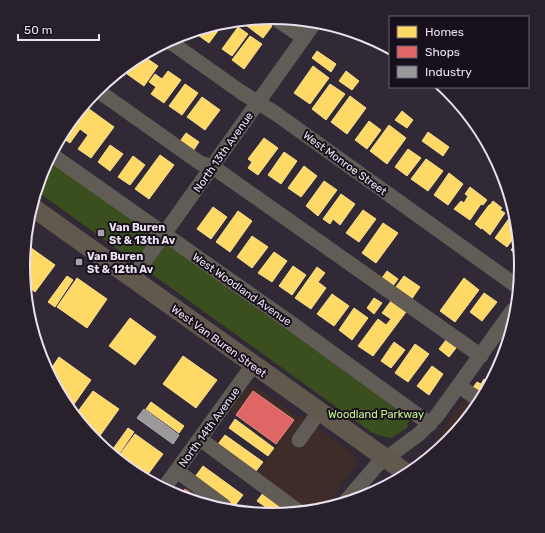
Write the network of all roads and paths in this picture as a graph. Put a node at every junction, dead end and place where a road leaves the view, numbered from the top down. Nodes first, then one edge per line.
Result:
1 (285, 25) edge
2 (311, 27) edge
3 (304, 38) junction
4 (175, 44) edge
5 (102, 94) edge
6 (258, 102) junction
7 (56, 158) edge
8 (212, 167) junction
9 (37, 211) edge
10 (164, 234) junction
11 (132, 279) junction
12 (514, 284) edge
13 (510, 316) edge
14 (481, 356) junction
15 (253, 365) junction
16 (459, 386) junction
17 (476, 398) edge
18 (319, 412) junction
19 (430, 424) junction
20 (200, 439) junction
21 (299, 440) dead end
22 (386, 459) junction
23 (177, 471) junction
24 (403, 471) edge
25 (167, 485) edge
26 (350, 496) edge
27 (220, 503) edge
28 (293, 508) edge

1 - 3 street
2 - 3 street, North 13th Avenue
3 - 6 street, North 13th Avenue
4 - 6 street, West Monroe Street
5 - 8 street
6 - 8 street, North 13th Avenue
6 - 12 street, West Monroe Street
7 - 10 street, West Woodland Avenue
8 - 10 street, North 13th Avenue
8 - 14 street
9 - 11 main road, West Van Buren Street
10 - 11 street, North 13th Avenue
10 - 19 street, West Woodland Avenue
11 - 15 main road, West Van Buren Street
13 - 14 street
14 - 16 street
15 - 18 main road, West Van Buren Street
15 - 20 street, North 14th Avenue
16 - 17 street
16 - 19 street
18 - 21 street
18 - 22 main road, West Van Buren Street
19 - 22 street
20 - 23 street, North 14th Avenue
20 - 28 street
22 - 24 main road, West Van Buren Street
22 - 26 street
23 - 25 street, North 14th Avenue
23 - 27 street

